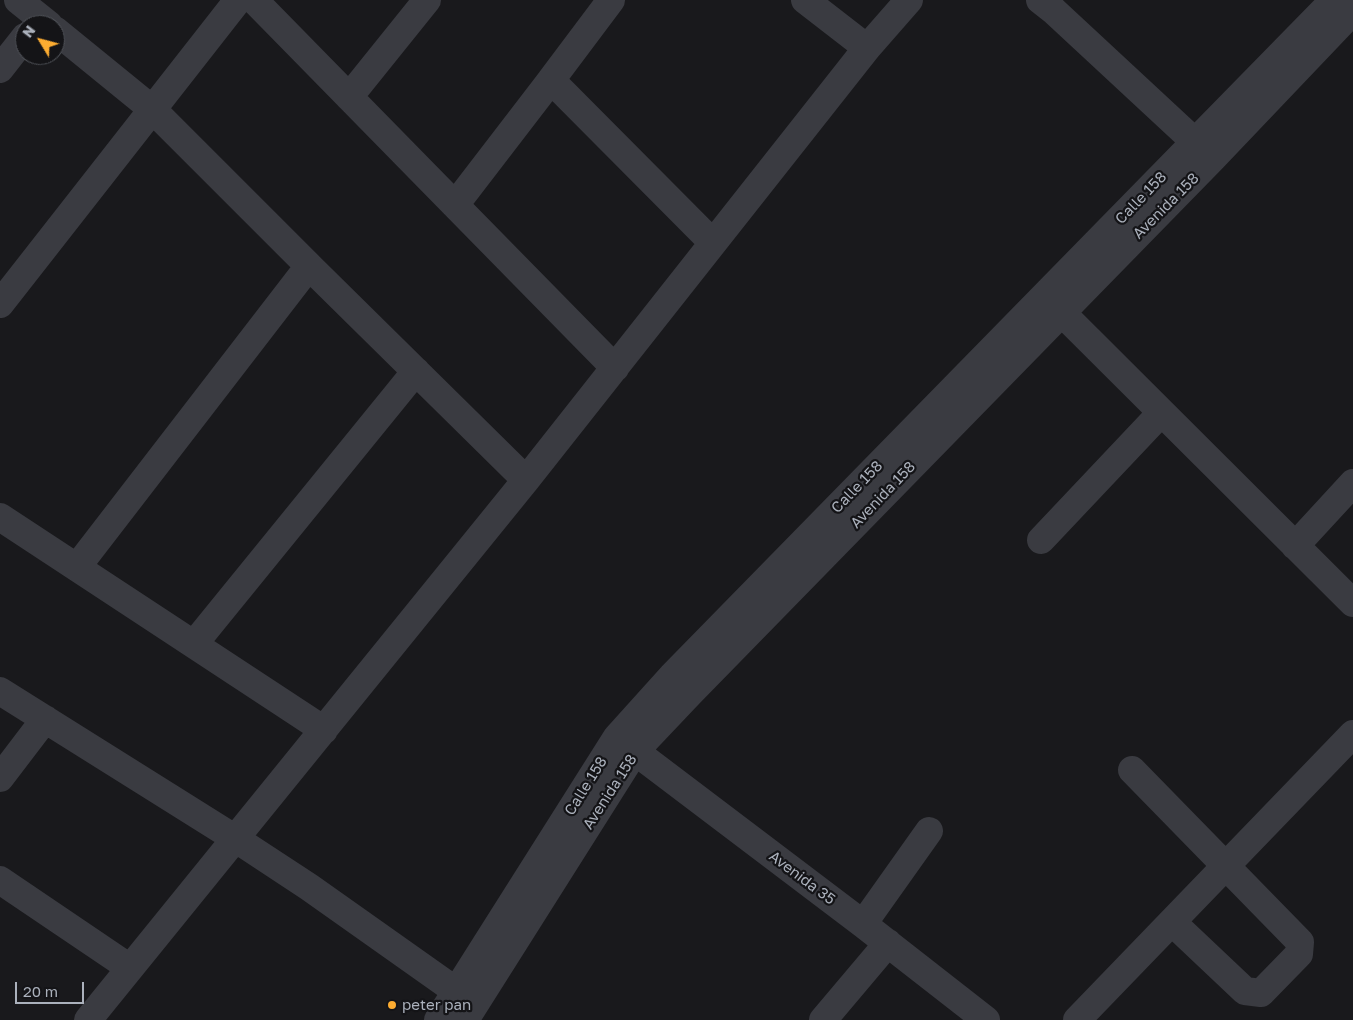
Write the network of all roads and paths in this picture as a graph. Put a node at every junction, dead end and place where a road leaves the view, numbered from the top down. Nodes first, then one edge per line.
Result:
1 (18, 0) edge
2 (238, 0) edge
3 (254, 0) edge
4 (427, 0) edge
5 (612, 0) edge
6 (805, 0) edge
7 (909, 0) edge
8 (1040, 0) edge
9 (1334, 0) edge
10 (1353, 11) edge
11 (31, 15) edge
12 (65, 45) edge
13 (867, 48) junction
14 (15, 54) edge
15 (0, 69) edge
16 (551, 80) junction
17 (349, 97) junction
18 (152, 109) junction
19 (1204, 150) junction
20 (455, 205) junction
21 (713, 243) junction
22 (309, 266) junction
23 (0, 304) edge
24 (1052, 304) junction
25 (615, 368) junction
26 (416, 371) junction
27 (1161, 413) junction
28 (526, 480) junction
29 (1353, 483) edge
30 (0, 516) edge
31 (1041, 540) dead end
32 (1295, 546) junction
33 (77, 567) junction
34 (1353, 604) edge
35 (194, 644) junction
36 (0, 691) edge
37 (46, 719) junction
38 (324, 730) junction
39 (1353, 734) edge
40 (626, 744) junction
41 (1132, 770) dead end
42 (0, 778) edge
43 (929, 831) dead end
44 (236, 839) junction
45 (1226, 866) junction
46 (0, 880) edge
47 (1172, 922) junction
48 (863, 924) junction
49 (888, 943) junction
50 (130, 968) junction
51 (486, 988) junction
52 (456, 991) junction
53 (88, 1020) edge
54 (438, 1020) edge
55 (466, 1020) edge
56 (823, 1020) edge
57 (986, 1020) edge
58 (1078, 1020) edge

1 - 11 street
2 - 18 street
3 - 17 street
4 - 17 street
5 - 16 street
6 - 13 street
7 - 13 street
8 - 19 street
9 - 19 street
10 - 19 street, Avenida 158
12 - 18 street
13 - 21 street
14 - 15 street
16 - 20 street
16 - 21 street
17 - 20 street
18 - 22 street
18 - 23 street
19 - 24 street, Avenida 158
20 - 25 street
21 - 25 street
22 - 26 street
22 - 33 street
24 - 27 street
24 - 40 street, Avenida 158
25 - 28 street
26 - 28 street
26 - 35 street
27 - 31 street
27 - 32 street
28 - 38 street
29 - 32 street
30 - 33 street
32 - 34 street
33 - 35 street
35 - 38 street
36 - 37 street
37 - 42 street
37 - 44 street
38 - 44 street
39 - 45 street
40 - 48 street, Avenida 35
40 - 51 street, Avenida 158
40 - 52 street, Calle 158
41 - 45 street
43 - 48 street
44 - 50 street
44 - 52 street
45 - 47 street
45 - 47 street
46 - 50 street
47 - 58 street
48 - 49 street, Avenida 35
49 - 56 street
49 - 57 street, Avenida 35
50 - 53 street
51 - 52 street
51 - 55 street, Avenida 158
52 - 54 street, Calle 158

